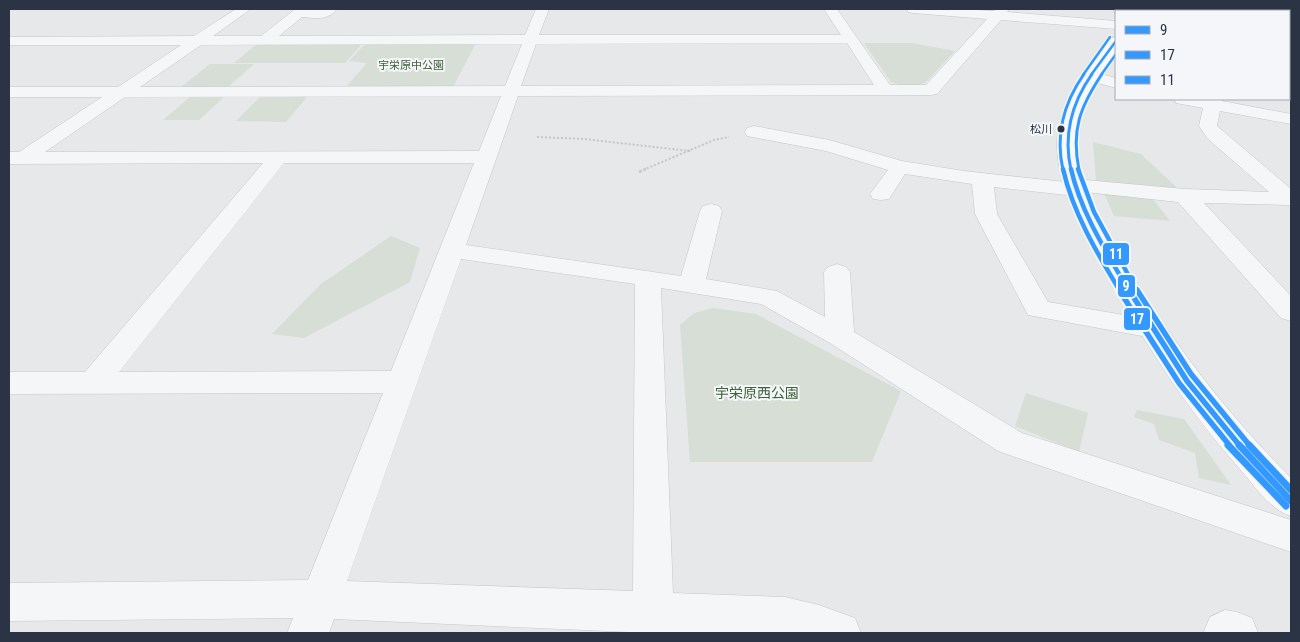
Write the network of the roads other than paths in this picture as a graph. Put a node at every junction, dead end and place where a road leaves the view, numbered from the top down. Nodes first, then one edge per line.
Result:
1 (244, 9) edge
2 (330, 9) edge
3 (542, 9) edge
4 (832, 9) edge
5 (913, 9) edge
6 (1160, 9) edge
7 (1185, 9) edge
8 (1001, 12) edge
9 (1115, 25) edge
10 (851, 39) junction
11 (197, 40) junction
12 (265, 40) junction
13 (530, 40) junction
14 (9, 41) edge
15 (1115, 45) edge
16 (1105, 80) edge
17 (513, 91) junction
18 (886, 91) junction
19 (9, 92) edge
20 (120, 92) junction
21 (1193, 100) edge
22 (1214, 102) edge
23 (1291, 119) edge
24 (754, 132) road end
25 (278, 157) junction
26 (488, 157) junction
27 (14, 161) edge
28 (900, 168) junction
29 (982, 179) junction
30 (1075, 187) junction
31 (881, 194) dead end
32 (1185, 196) junction
33 (1291, 199) edge
34 (711, 211) dead end
35 (453, 251) junction
36 (837, 272) dead end
37 (648, 279) junction
38 (691, 286) junction
39 (1291, 312) edge
40 (1153, 329) junction
41 (840, 336) junction
42 (402, 382) junction
43 (9, 383) edge
44 (93, 383) junction
45 (1291, 501) edge
46 (1291, 536) edge
47 (9, 603) edge
48 (653, 613) junction
49 (315, 616) edge
50 (840, 633) edge

1 - 11 street
2 - 12 street
3 - 13 street
4 - 10 street
5 - 8 street
6 - 7 street
8 - 9 street
8 - 18 street
10 - 13 street
10 - 18 street
11 - 12 street
11 - 14 street
11 - 20 street
12 - 13 street
13 - 17 street
15 - 16 main road
16 - 30 main road
17 - 18 street
17 - 20 street
17 - 26 street
19 - 20 street
20 - 27 street
21 - 22 street
22 - 23 street
22 - 33 street
24 - 28 street
25 - 26 street
25 - 27 street
25 - 44 street
26 - 35 street
28 - 29 street
28 - 31 street
29 - 30 street
29 - 40 street
30 - 32 street
30 - 40 main road
32 - 33 street
32 - 39 street
34 - 38 street
35 - 37 street
35 - 42 street
36 - 41 street
37 - 38 street
37 - 48 street
38 - 41 street
40 - 45 main road
41 - 46 street
42 - 44 street
42 - 49 street
43 - 44 street
47 - 49 street
48 - 49 street
48 - 50 street

